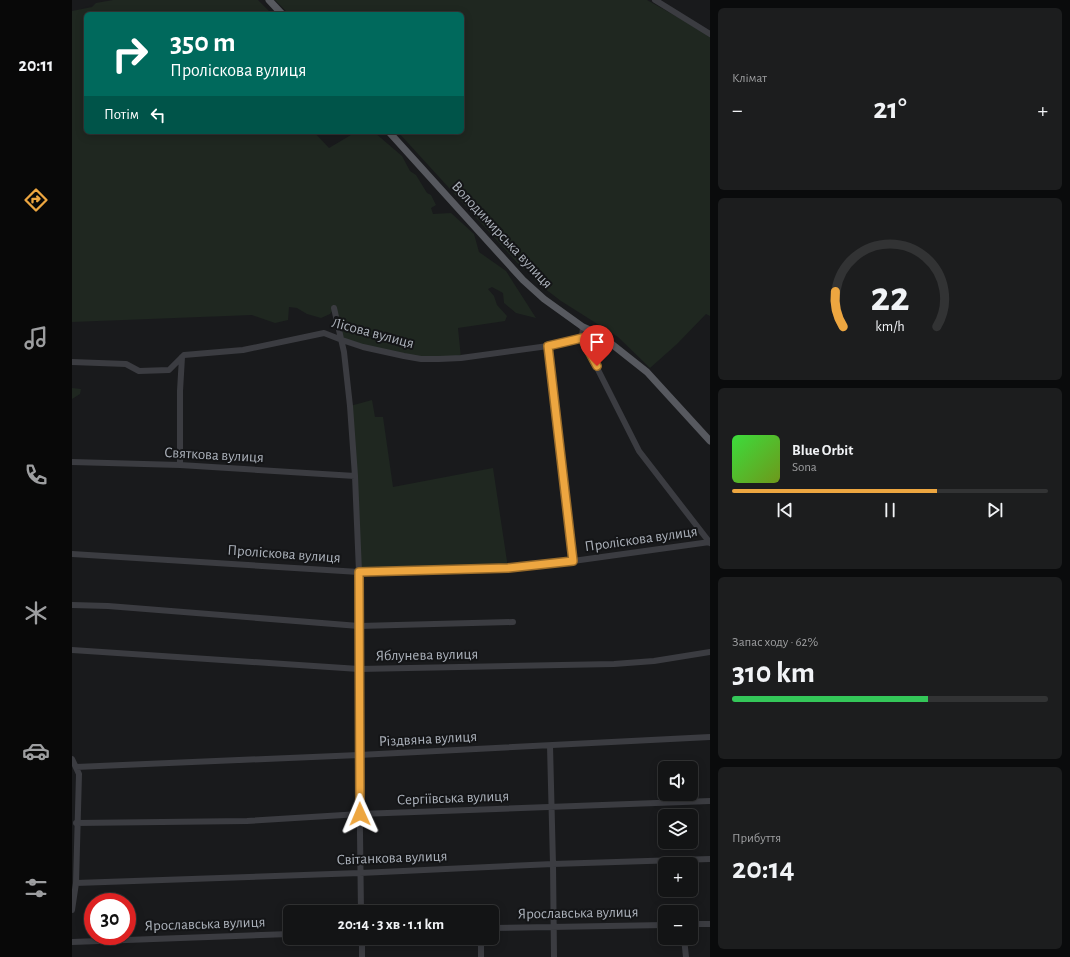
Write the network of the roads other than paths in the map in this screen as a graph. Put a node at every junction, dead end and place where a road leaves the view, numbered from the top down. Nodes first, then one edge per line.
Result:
1 (269, 0) edge
2 (654, 0) edge
3 (280, 12) edge
4 (710, 34) edge
5 (391, 134) edge
6 (334, 308) dead end
7 (584, 328) junction
8 (582, 338) junction
9 (342, 340) junction
10 (548, 346) junction
11 (182, 357) junction
12 (72, 362) edge
13 (710, 441) edge
14 (72, 462) edge
15 (180, 465) junction
16 (355, 476) junction
17 (710, 542) edge
18 (72, 554) edge
19 (573, 561) junction
20 (359, 572) junction
21 (72, 605) edge
22 (513, 622) dead end
23 (359, 626) junction
24 (72, 650) edge
25 (710, 652) edge
26 (359, 669) junction
27 (710, 737) edge
28 (550, 746) junction
29 (359, 755) junction
30 (72, 759) edge
31 (76, 767) junction
32 (710, 801) edge
33 (552, 807) junction
34 (360, 814) junction
35 (76, 823) junction
36 (710, 859) edge
37 (553, 864) junction
38 (360, 873) junction
39 (76, 883) junction
40 (361, 905) edge
41 (72, 910) edge
42 (698, 924) edge
43 (710, 924) edge
44 (658, 925) edge
45 (554, 926) junction
46 (499, 928) edge
47 (283, 934) edge
48 (72, 942) edge
49 (362, 945) edge
50 (482, 945) edge
51 (685, 945) edge
52 (362, 957) edge
53 (481, 957) edge
54 (554, 957) edge
55 (686, 957) edge

1 - 3 main road
2 - 4 street
5 - 7 main road, Володимирська вулиця
6 - 9 street
7 - 8 street
7 - 13 main road, Володимирська вулиця
8 - 10 street, Лісова вулиця
8 - 17 street
9 - 10 street, Лісова вулиця
9 - 11 street, Лісова вулиця
9 - 16 street
10 - 19 street
11 - 12 street
11 - 15 street
14 - 15 street, Святкова вулиця
15 - 16 street, Святкова вулиця
16 - 20 street
17 - 19 street, Проліскова вулиця
18 - 20 street, Проліскова вулиця
19 - 20 street, Проліскова вулиця
20 - 23 street
21 - 23 street
22 - 23 street
23 - 26 street
24 - 26 street, Яблунева вулиця
25 - 26 street, Яблунева вулиця
26 - 29 street
27 - 28 street, Різдвяна вулиця
28 - 29 street, Різдвяна вулиця
28 - 33 street
29 - 31 street, Різдвяна вулиця
29 - 34 street
30 - 31 street
31 - 35 street
32 - 33 street, Сергіївська вулиця
33 - 34 street, Сергіївська вулиця
33 - 37 street
34 - 35 street, Сергіївська вулиця
34 - 38 street
35 - 39 street
36 - 37 street, Світанкова вулиця
37 - 38 street, Світанкова вулиця
37 - 45 street
38 - 39 street, Світанкова вулиця
38 - 40 street
39 - 41 street
42 - 43 street
44 - 45 street, Ярославська вулиця
45 - 46 street, Ярославська вулиця
45 - 54 street
47 - 48 street, Ярославська вулиця
49 - 52 street
50 - 53 street
51 - 55 street

